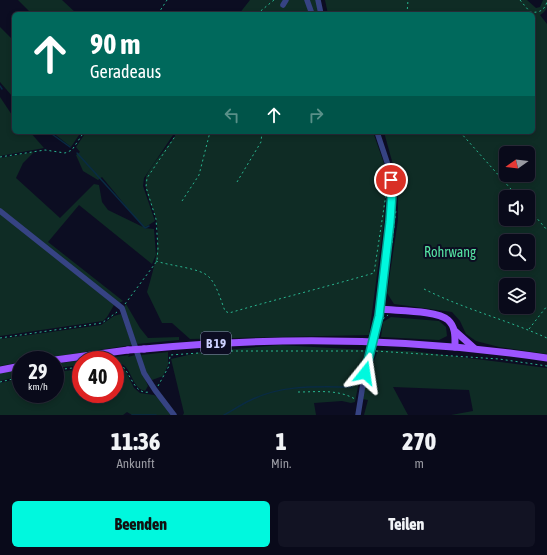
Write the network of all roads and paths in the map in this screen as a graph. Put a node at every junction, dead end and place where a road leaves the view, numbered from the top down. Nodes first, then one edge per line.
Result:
1 (167, 0) edge
2 (274, 0) edge
3 (307, 0) edge
4 (318, 0) edge
5 (408, 0) edge
6 (520, 0) edge
7 (547, 2) edge
8 (159, 12) edge
9 (259, 12) edge
10 (311, 12) edge
11 (321, 12) edge
12 (407, 12) edge
13 (530, 12) edge
14 (535, 13) edge
15 (83, 134) edge
16 (177, 134) edge
17 (209, 134) edge
18 (262, 134) edge
19 (378, 134) edge
20 (462, 134) edge
21 (0, 157) edge
22 (237, 182) dead end
23 (512, 190) edge
24 (386, 194) dead end
25 (182, 201) dead end
26 (0, 211) edge
27 (535, 216) edge
28 (547, 230) edge
29 (156, 261) junction
30 (424, 289) dead end
31 (547, 306) edge
32 (122, 308) junction
33 (380, 309) junction
34 (529, 330) junction
35 (454, 331) junction
36 (0, 338) edge
37 (547, 338) edge
38 (455, 347) junction
39 (475, 349) junction
40 (370, 352) junction
41 (547, 358) edge
42 (64, 359) edge
43 (547, 366) edge
44 (124, 367) edge
45 (12, 368) edge
46 (0, 370) edge
47 (12, 379) edge
48 (0, 382) edge
49 (155, 390) junction
50 (298, 392) dead end
51 (360, 403) junction
52 (174, 415) edge
53 (358, 415) edge

1 - 8 path
2 - 9 path
3 - 10 street
4 - 11 street
5 - 12 path
6 - 13 path
7 - 14 path
15 - 21 path
16 - 29 path
17 - 25 path
18 - 22 path
19 - 33 street
20 - 23 path
24 - 29 path
26 - 32 street
27 - 28 path
29 - 32 path
30 - 34 path
31 - 34 path
32 - 36 path
32 - 49 street
33 - 35 main road
33 - 40 street, bridge
34 - 37 path
35 - 38 main road
35 - 39 main road
38 - 39 main road, B 19
38 - 42 main road, B 19, bridge
39 - 41 main road, B 19
40 - 43 path
40 - 49 path
40 - 51 street
44 - 49 path
45 - 46 main road
47 - 48 path
49 - 52 street
50 - 51 path
51 - 53 street

